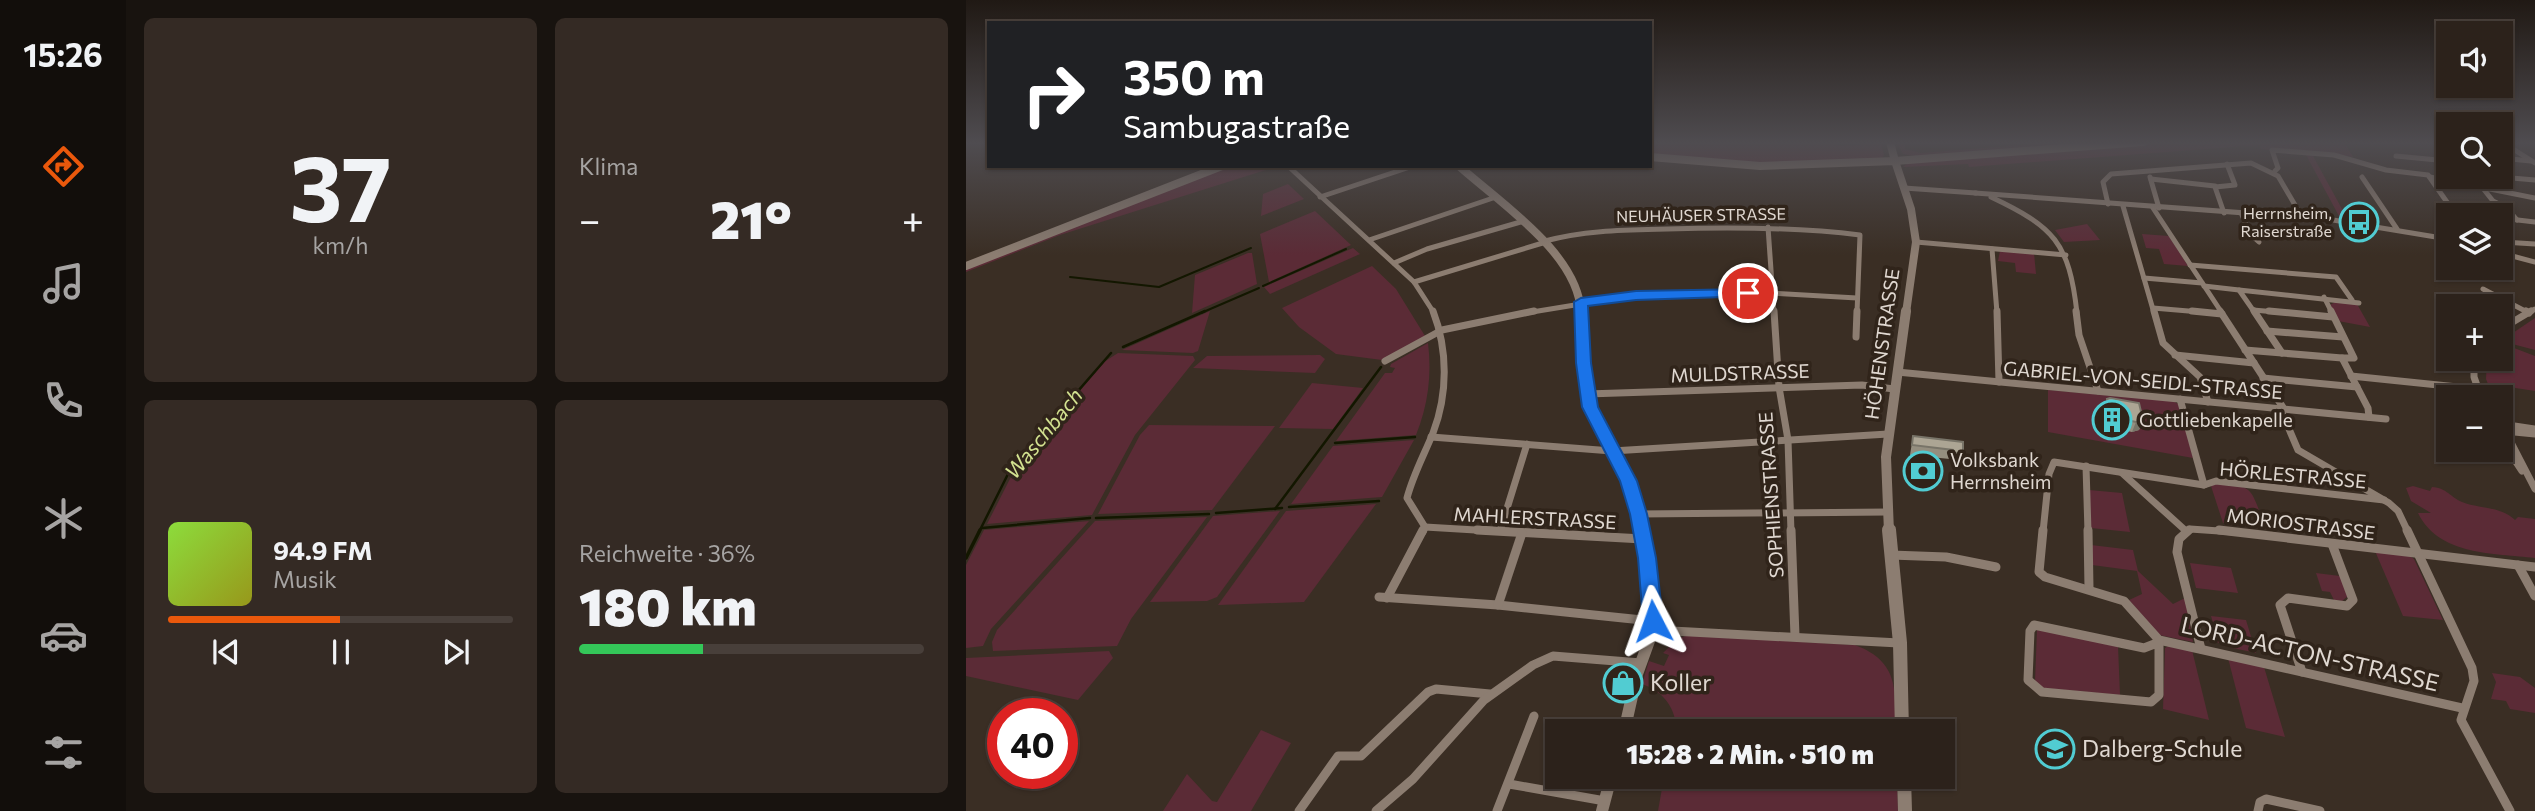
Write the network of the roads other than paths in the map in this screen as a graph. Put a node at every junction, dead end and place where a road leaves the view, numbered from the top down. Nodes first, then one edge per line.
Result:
1 (2151, 179) edge
2 (1184, 180) edge
3 (1302, 180) edge
4 (1371, 180) edge
5 (1476, 180) edge
6 (1901, 180) edge
7 (2104, 180) edge
8 (2159, 180) edge
9 (2233, 180) edge
10 (2284, 180) edge
11 (2365, 180) edge
12 (2431, 180) edge
13 (2215, 186) junction
14 (1904, 188) junction
15 (2484, 189) edge
16 (2492, 189) edge
17 (1975, 193) junction
18 (1320, 197) junction
19 (1496, 197) junction
20 (2535, 198) edge
21 (2447, 203) edge
22 (2108, 204) junction
23 (2123, 206) junction
24 (2156, 208) junction
25 (2224, 213) junction
26 (2242, 215) junction
27 (2302, 217) junction
28 (2513, 219) edge
29 (2518, 220) junction
30 (1524, 221) junction
31 (2534, 223) edge
32 (1768, 227) junction
33 (2398, 229) junction
34 (2436, 237) edge
35 (1368, 240) junction
36 (1545, 242) junction
37 (2259, 242) dead end
38 (1916, 243) junction
39 (2513, 243) edge
40 (2535, 244) edge
41 (1993, 249) junction
42 (2066, 254) junction
43 (2513, 256) edge
44 (2535, 262) edge
45 (1394, 263) junction
46 (966, 265) edge
47 (2190, 265) junction
48 (2144, 278) junction
49 (1414, 282) junction
50 (2203, 285) junction
51 (2483, 289) dead end
52 (2239, 290) junction
53 (1770, 293) junction
54 (2323, 297) junction
55 (1857, 298) junction
56 (1581, 302) junction
57 (2152, 308) junction
58 (2253, 310) junction
59 (2532, 311) edge
60 (2222, 314) junction
61 (2333, 317) junction
62 (2513, 322) edge
63 (1443, 330) junction
64 (2267, 331) junction
65 (1856, 337) dead end
66 (2343, 337) junction
67 (2245, 350) junction
68 (2282, 353) junction
69 (2175, 355) junction
70 (2342, 358) junction
71 (1385, 361) dead end
72 (2254, 363) junction
73 (1896, 372) junction
74 (2351, 376) junction
75 (2263, 378) junction
76 (1999, 382) junction
77 (1779, 387) junction
78 (2357, 387) junction
79 (1894, 389) junction
80 (2436, 389) edge
81 (2098, 391) junction
82 (1587, 394) junction
83 (2180, 399) junction
84 (2208, 402) junction
85 (2282, 409) junction
86 (2369, 417) junction
87 (2386, 419) dead end
88 (2513, 430) edge
89 (2535, 431) edge
90 (1888, 434) junction
91 (1431, 437) junction
92 (1788, 440) junction
93 (1527, 444) junction
94 (2513, 449) edge
95 (1612, 451) junction
96 (2087, 466) junction
97 (2120, 472) junction
98 (2204, 485) junction
99 (2535, 489) edge
100 (2384, 500) junction
101 (1790, 511) junction
102 (1888, 512) junction
103 (1639, 514) junction
104 (1425, 527) junction
105 (1500, 531) junction
106 (2186, 531) junction
107 (1522, 533) junction
108 (1643, 540) junction
109 (2332, 544) junction
110 (2418, 553) junction
111 (1890, 555) junction
112 (2518, 565) junction
113 (1996, 567) dead end
114 (2535, 567) edge
115 (2088, 588) junction
116 (2535, 596) edge
117 (1498, 605) junction
118 (1653, 625) junction
119 (1796, 636) junction
120 (2158, 642) junction
121 (1900, 643) junction
122 (2201, 649) junction
123 (1641, 663) junction
124 (2302, 672) junction
125 (1490, 694) junction
126 (2462, 708) junction
127 (1534, 716) dead end
128 (1627, 719) edge
129 (1902, 719) edge
130 (1509, 784) junction
131 (1608, 789) edge
132 (1904, 789) edge
133 (1603, 806) edge
134 (1299, 811) edge
135 (1376, 811) edge
136 (1497, 811) edge
137 (1905, 811) edge
138 (2258, 811) edge
139 (2320, 811) edge
140 (2510, 811) edge

1 - 24 street
2 - 46 street
3 - 18 street
4 - 18 street
5 - 19 street
6 - 14 main road, HÖHENSTRASSE
7 - 22 street
8 - 13 street
9 - 13 street
10 - 27 street
11 - 33 street
12 - 21 street
13 - 25 street
14 - 17 street
14 - 38 main road, HÖHENSTRASSE
15 - 29 street
16 - 20 street
17 - 22 street
17 - 42 street
18 - 35 street
19 - 30 street
19 - 35 street
22 - 23 street
23 - 24 street
23 - 48 street
24 - 25 street
24 - 47 street
25 - 26 street
26 - 27 street
26 - 37 street
27 - 33 street
28 - 29 street
29 - 31 street
30 - 36 street
30 - 45 street
32 - 36 street, NEUHÄUSER STRASSE
32 - 53 street, SOPHIENSTRASSE
32 - 55 street, NEUHÄUSER STRASSE
33 - 34 street
35 - 45 street
36 - 49 street, NEUHÄUSER STRASSE
36 - 56 street
38 - 41 street
38 - 73 main road, HÖHENSTRASSE
39 - 40 street
41 - 42 street
41 - 76 street
42 - 81 street
43 - 44 street
45 - 49 street
47 - 50 street
47 - 54 street
48 - 50 street
48 - 57 street
49 - 63 street
50 - 52 street
50 - 60 street
51 - 59 street
52 - 54 street
52 - 58 street
53 - 55 street
53 - 56 street
53 - 77 street, SOPHIENSTRASSE
54 - 61 street
55 - 65 street
56 - 63 street
56 - 82 street
57 - 60 street
57 - 69 street
58 - 61 street
58 - 64 street
59 - 62 street
60 - 67 street
61 - 66 street
63 - 71 street
63 - 91 street
64 - 66 street
64 - 68 street
66 - 70 street
67 - 68 street
67 - 72 street
68 - 70 street
69 - 72 street
69 - 84 street
70 - 74 street
72 - 75 street
73 - 76 street, GABRIEL-VON-SEIDL-STRASSE
73 - 79 main road, HÖHENSTRASSE
74 - 78 street
74 - 80 street
75 - 78 street
75 - 85 street
76 - 81 street, GABRIEL-VON-SEIDL-STRASSE
77 - 79 street, MULDSTRASSE
77 - 82 street, MULDSTRASSE
77 - 92 street, SOPHIENSTRASSE
78 - 86 street
79 - 90 main road, HÖHENSTRASSE
81 - 83 street, GABRIEL-VON-SEIDL-STRASSE
82 - 95 street
83 - 84 street, GABRIEL-VON-SEIDL-STRASSE
83 - 98 street, HÖRLESTRASSE
84 - 85 street, GABRIEL-VON-SEIDL-STRASSE
85 - 86 street, GABRIEL-VON-SEIDL-STRASSE
85 - 100 street
86 - 87 street, GABRIEL-VON-SEIDL-STRASSE
88 - 89 street
90 - 92 street
90 - 102 main road, HÖHENSTRASSE
91 - 93 street
91 - 104 street
92 - 95 street
92 - 101 street, SOPHIENSTRASSE
93 - 95 street
93 - 105 street
94 - 99 street
95 - 103 street
96 - 97 street
96 - 115 street
96 - 115 street, LORD-ACTON-STRASSE
97 - 98 street
97 - 106 street
98 - 100 street, HÖRLESTRASSE
100 - 110 street
101 - 102 street
101 - 103 street
101 - 119 street, SOPHIENSTRASSE
102 - 111 main road, HÖHENSTRASSE
103 - 108 street
104 - 105 street, MAHLERSTRASSE
104 - 117 street
105 - 107 street, MAHLERSTRASSE
106 - 109 street, MORIOSTRASSE
106 - 122 street
107 - 108 street, MAHLERSTRASSE
107 - 117 street
108 - 118 street
109 - 110 street, MORIOSTRASSE
109 - 124 street
110 - 112 street, MORIOSTRASSE
110 - 126 street
111 - 113 street
111 - 121 main road, HÖHENSTRASSE
112 - 114 street, MORIOSTRASSE
112 - 116 street
115 - 120 street, LORD-ACTON-STRASSE
117 - 118 street
118 - 119 street
118 - 123 street
119 - 121 street
120 - 120 street
120 - 122 street, LORD-ACTON-STRASSE
121 - 129 main road, HÖHENSTRASSE
122 - 124 street, LORD-ACTON-STRASSE
123 - 125 street
123 - 128 street
124 - 126 street, LORD-ACTON-STRASSE
125 - 134 street
125 - 135 street
126 - 140 street
127 - 130 street
130 - 133 street
130 - 136 street
131 - 133 street
132 - 137 main road
138 - 139 street

